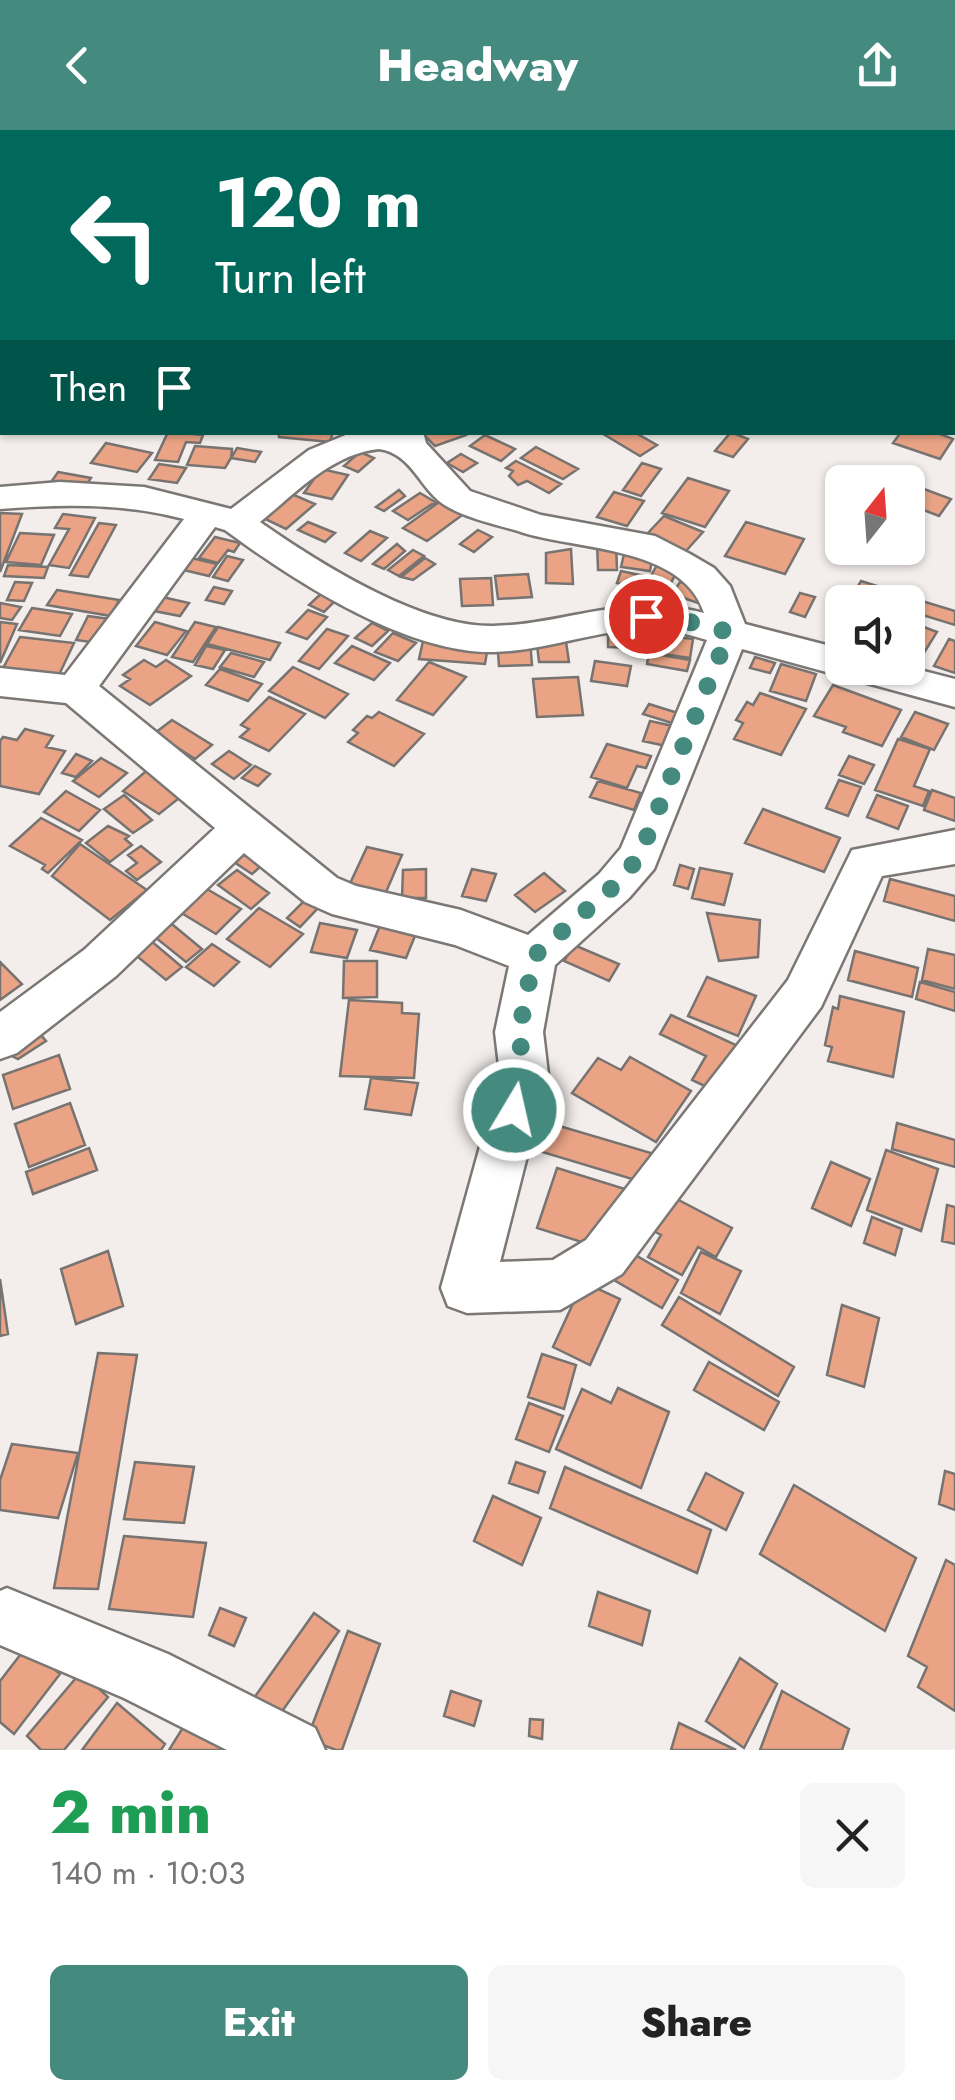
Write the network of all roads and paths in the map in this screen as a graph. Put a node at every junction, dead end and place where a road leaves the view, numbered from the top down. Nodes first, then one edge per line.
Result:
1 (408, 439) edge
2 (0, 498) edge
3 (222, 517) junction
4 (729, 632) junction
5 (825, 657) edge
6 (0, 682) edge
7 (925, 685) edge
8 (74, 690) junction
9 (955, 693) edge
10 (242, 828) junction
11 (955, 847) edge
12 (534, 956) junction
13 (0, 1040) edge
14 (7, 1618) dead end
15 (293, 1750) edge

1 - 3 street
1 - 4 street
2 - 3 street
3 - 4 street
3 - 8 street
4 - 5 street
4 - 12 street
6 - 8 street
7 - 9 street
8 - 10 street
10 - 12 street
10 - 13 street
11 - 12 street
14 - 15 street

